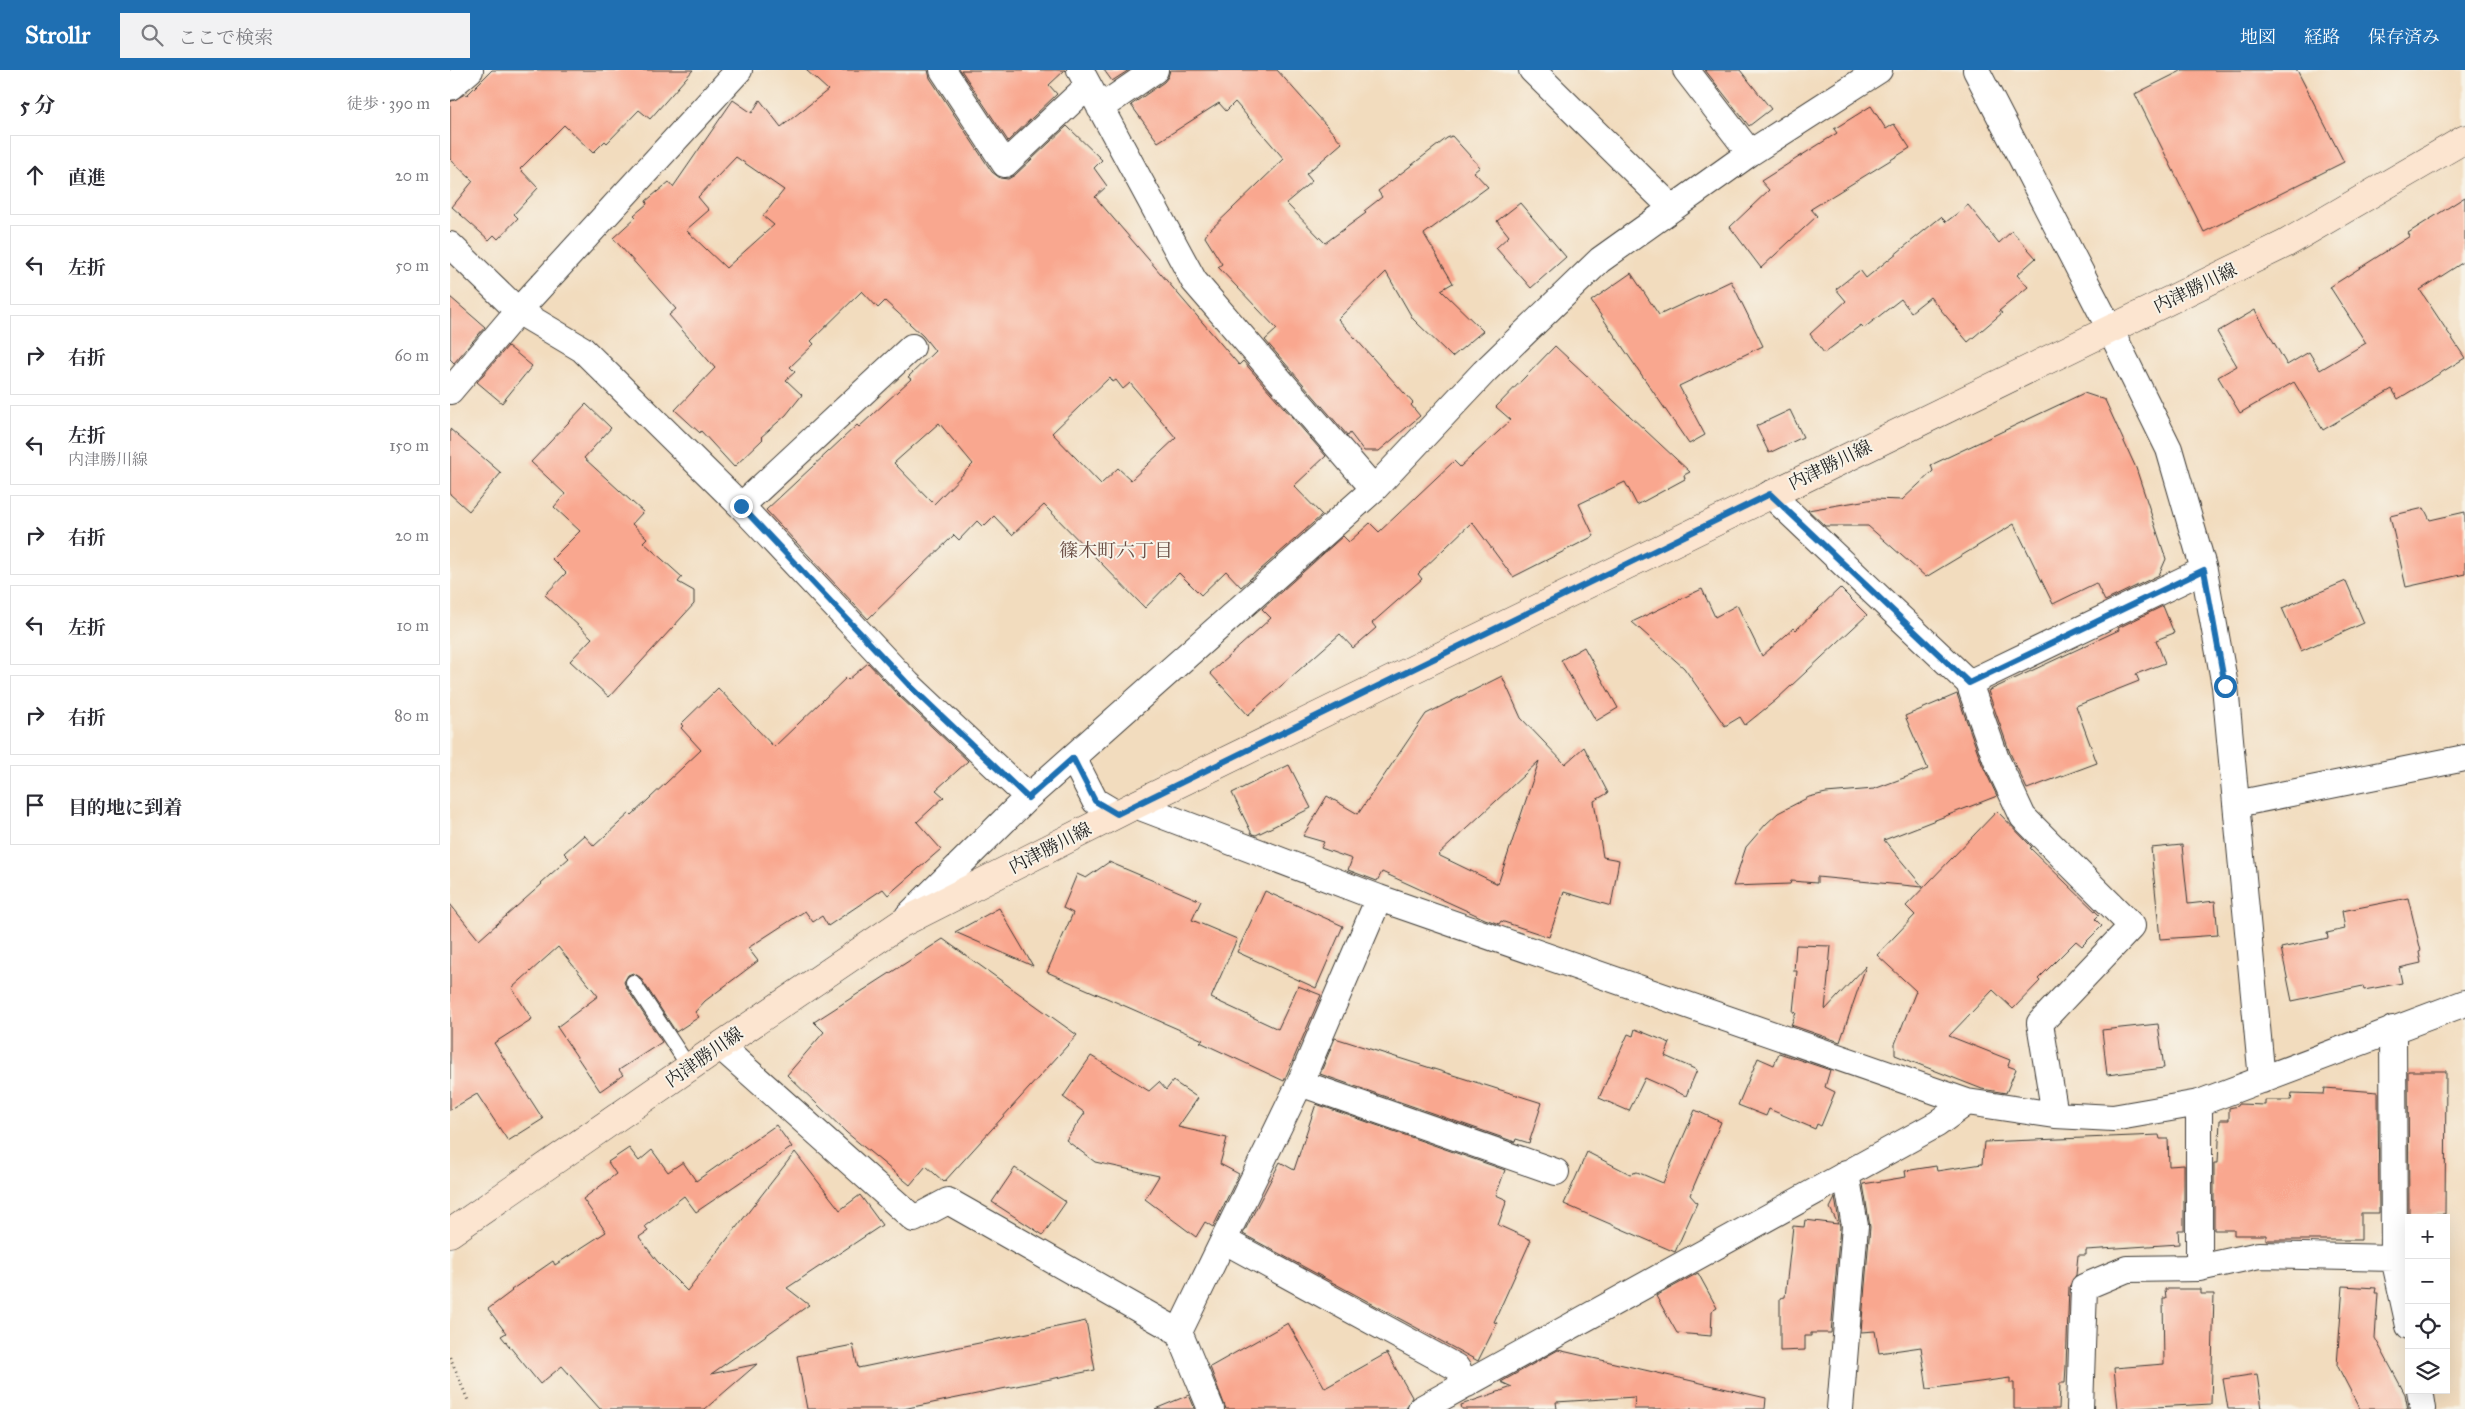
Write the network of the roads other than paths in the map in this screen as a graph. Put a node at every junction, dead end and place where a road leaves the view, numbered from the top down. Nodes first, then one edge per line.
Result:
1 (470, 70) edge
2 (739, 70) edge
3 (943, 70) edge
4 (1155, 70) edge
5 (1532, 70) edge
6 (1686, 70) edge
7 (1879, 70) edge
8 (1976, 70) edge
9 (450, 87) edge
10 (1089, 88) edge
11 (2465, 139) edge
12 (1750, 153) junction
13 (1671, 207) junction
14 (450, 245) edge
15 (518, 311) junction
16 (2110, 329) junction
17 (912, 347) dead end
18 (450, 391) edge
19 (1374, 488) junction
20 (1770, 494) junction
21 (741, 506) junction
22 (2204, 570) junction
23 (1969, 683) junction
24 (1073, 758) junction
25 (2465, 758) edge
26 (1028, 798) junction
27 (2236, 804) junction
28 (1126, 810) junction
29 (1379, 898) junction
30 (900, 924) junction
31 (634, 982) dead end
32 (2465, 1003) edge
33 (2393, 1029) junction
34 (720, 1046) junction
35 (689, 1067) junction
36 (2262, 1080) junction
37 (1300, 1083) junction
38 (1967, 1102) junction
39 (2199, 1103) junction
40 (2055, 1115) junction
41 (1556, 1172) dead end
42 (1846, 1173) junction
43 (450, 1233) edge
44 (1225, 1241) junction
45 (2394, 1258) junction
46 (2199, 1268) junction
47 (2405, 1308) edge
48 (1179, 1332) junction
49 (2421, 1394) edge
50 (1454, 1396) edge
51 (1211, 1409) edge
52 (1421, 1409) edge
53 (1840, 1409) edge
54 (2080, 1409) edge
55 (2423, 1409) edge

1 - 9 street
2 - 15 street
3 - 10 street
4 - 10 street
5 - 13 street
6 - 12 street
7 - 12 street
8 - 16 street
10 - 19 street
11 - 16 main road, 内津勝川線
12 - 13 street
13 - 19 street
14 - 15 street
15 - 18 street
15 - 21 street
16 - 20 main road, 内津勝川線
16 - 22 street
17 - 21 street
19 - 24 street
20 - 23 street
20 - 28 main road, 内津勝川線
21 - 26 street
22 - 23 street
22 - 27 street
23 - 40 street
24 - 26 street
24 - 28 street
25 - 27 street
26 - 30 street
27 - 36 street
28 - 29 street
28 - 30 main road, 内津勝川線
29 - 37 street
29 - 38 street
30 - 34 main road, 内津勝川線
31 - 35 lane
32 - 33 street
33 - 36 street
33 - 45 street
34 - 35 main road, 内津勝川線
34 - 48 street
35 - 43 main road, 内津勝川線
36 - 39 street
37 - 41 street
37 - 44 street
38 - 40 street
38 - 42 street
39 - 40 street
39 - 46 street
42 - 50 street
42 - 53 street
44 - 48 street
44 - 50 street
45 - 46 street
45 - 47 street
46 - 54 street
48 - 51 street
49 - 55 street
50 - 52 street

